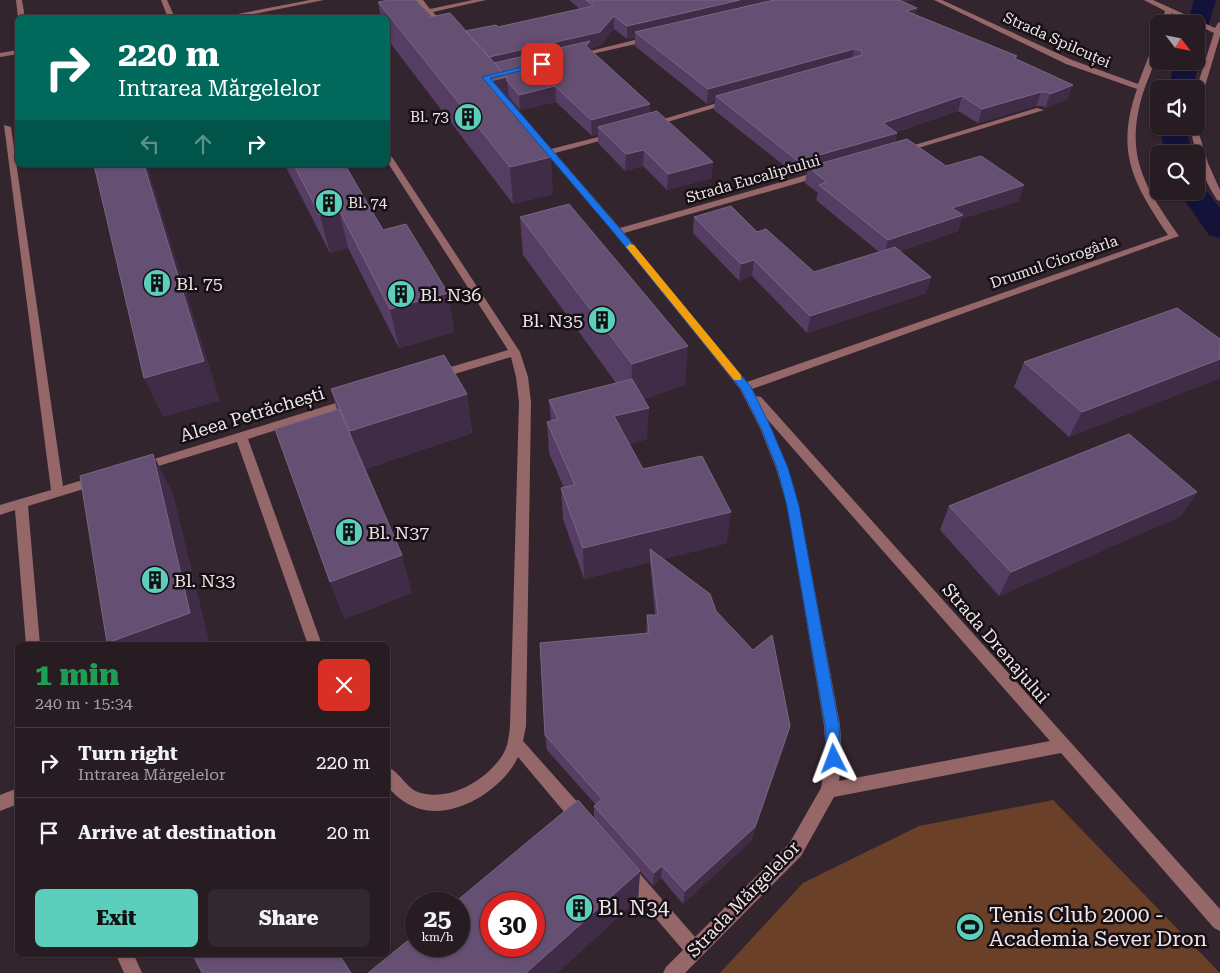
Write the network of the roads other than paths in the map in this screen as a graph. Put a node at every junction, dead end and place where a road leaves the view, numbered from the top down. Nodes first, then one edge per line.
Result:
1 (19, 0) edge
2 (164, 0) edge
3 (321, 0) edge
4 (420, 0) edge
5 (483, 0) edge
6 (937, 0) edge
7 (1147, 0) edge
8 (1169, 10) junction
9 (428, 11) junction
10 (22, 15) edge
11 (171, 15) edge
12 (241, 15) edge
13 (1167, 15) edge
14 (1220, 24) edge
15 (447, 33) edge
16 (1219, 33) edge
17 (656, 37) edge
18 (15, 52) edge
19 (0, 55) edge
20 (571, 57) edge
21 (1150, 64) edge
22 (1204, 80) edge
23 (492, 84) edge
24 (1141, 88) junction
25 (740, 99) edge
26 (1040, 110) edge
27 (645, 125) edge
28 (8, 126) edge
29 (626, 131) edge
30 (1196, 135) edge
31 (549, 152) junction
32 (896, 152) edge
33 (390, 160) edge
34 (829, 171) edge
35 (1220, 198) edge
36 (618, 232) junction
37 (514, 352) junction
38 (430, 378) edge
39 (745, 387) junction
40 (364, 398) edge
41 (241, 436) junction
42 (131, 470) edge
43 (104, 478) edge
44 (58, 492) junction
45 (21, 504) junction
46 (0, 510) edge
47 (33, 642) edge
48 (315, 642) edge
49 (516, 744) junction
50 (1062, 746) junction
51 (390, 777) edge
52 (829, 790) junction
53 (15, 797) edge
54 (0, 803) edge
55 (593, 832) edge
56 (618, 862) edge
57 (1220, 922) edge
58 (695, 950) junction
59 (125, 957) edge
60 (133, 973) edge
61 (672, 973) edge

1 - 10 street
2 - 11 street
3 - 12 street
4 - 9 street
5 - 9 street
6 - 24 street, Strada Spilcuței
7 - 8 street
8 - 13 street
8 - 16 street
9 - 15 street
14 - 16 street
16 - 22 street
17 - 20 street
18 - 19 street
21 - 24 street, Drumul Ciorogârla
23 - 31 street, Strada Mărgelelor
24 - 39 street, Drumul Ciorogârla
25 - 27 street
26 - 32 street
28 - 44 street
29 - 31 street
30 - 35 street
31 - 36 street, Strada Mărgelelor
33 - 37 street
34 - 36 street, Strada Eucaliptului
36 - 39 street, Strada Mărgelelor
37 - 38 street
37 - 49 street
39 - 50 street, Strada Drenajului
39 - 52 street, Strada Mărgelelor
40 - 41 street, Aleea Petrăchești
41 - 42 street, Aleea Petrăchești
41 - 48 street
43 - 44 street
44 - 45 street
45 - 46 street
45 - 47 street
49 - 51 street
49 - 55 street
50 - 52 street
50 - 57 street, Strada Drenajului
52 - 58 street, Strada Mărgelelor
53 - 54 street
56 - 58 street
58 - 61 street, Strada Mărgelelor
59 - 60 street

